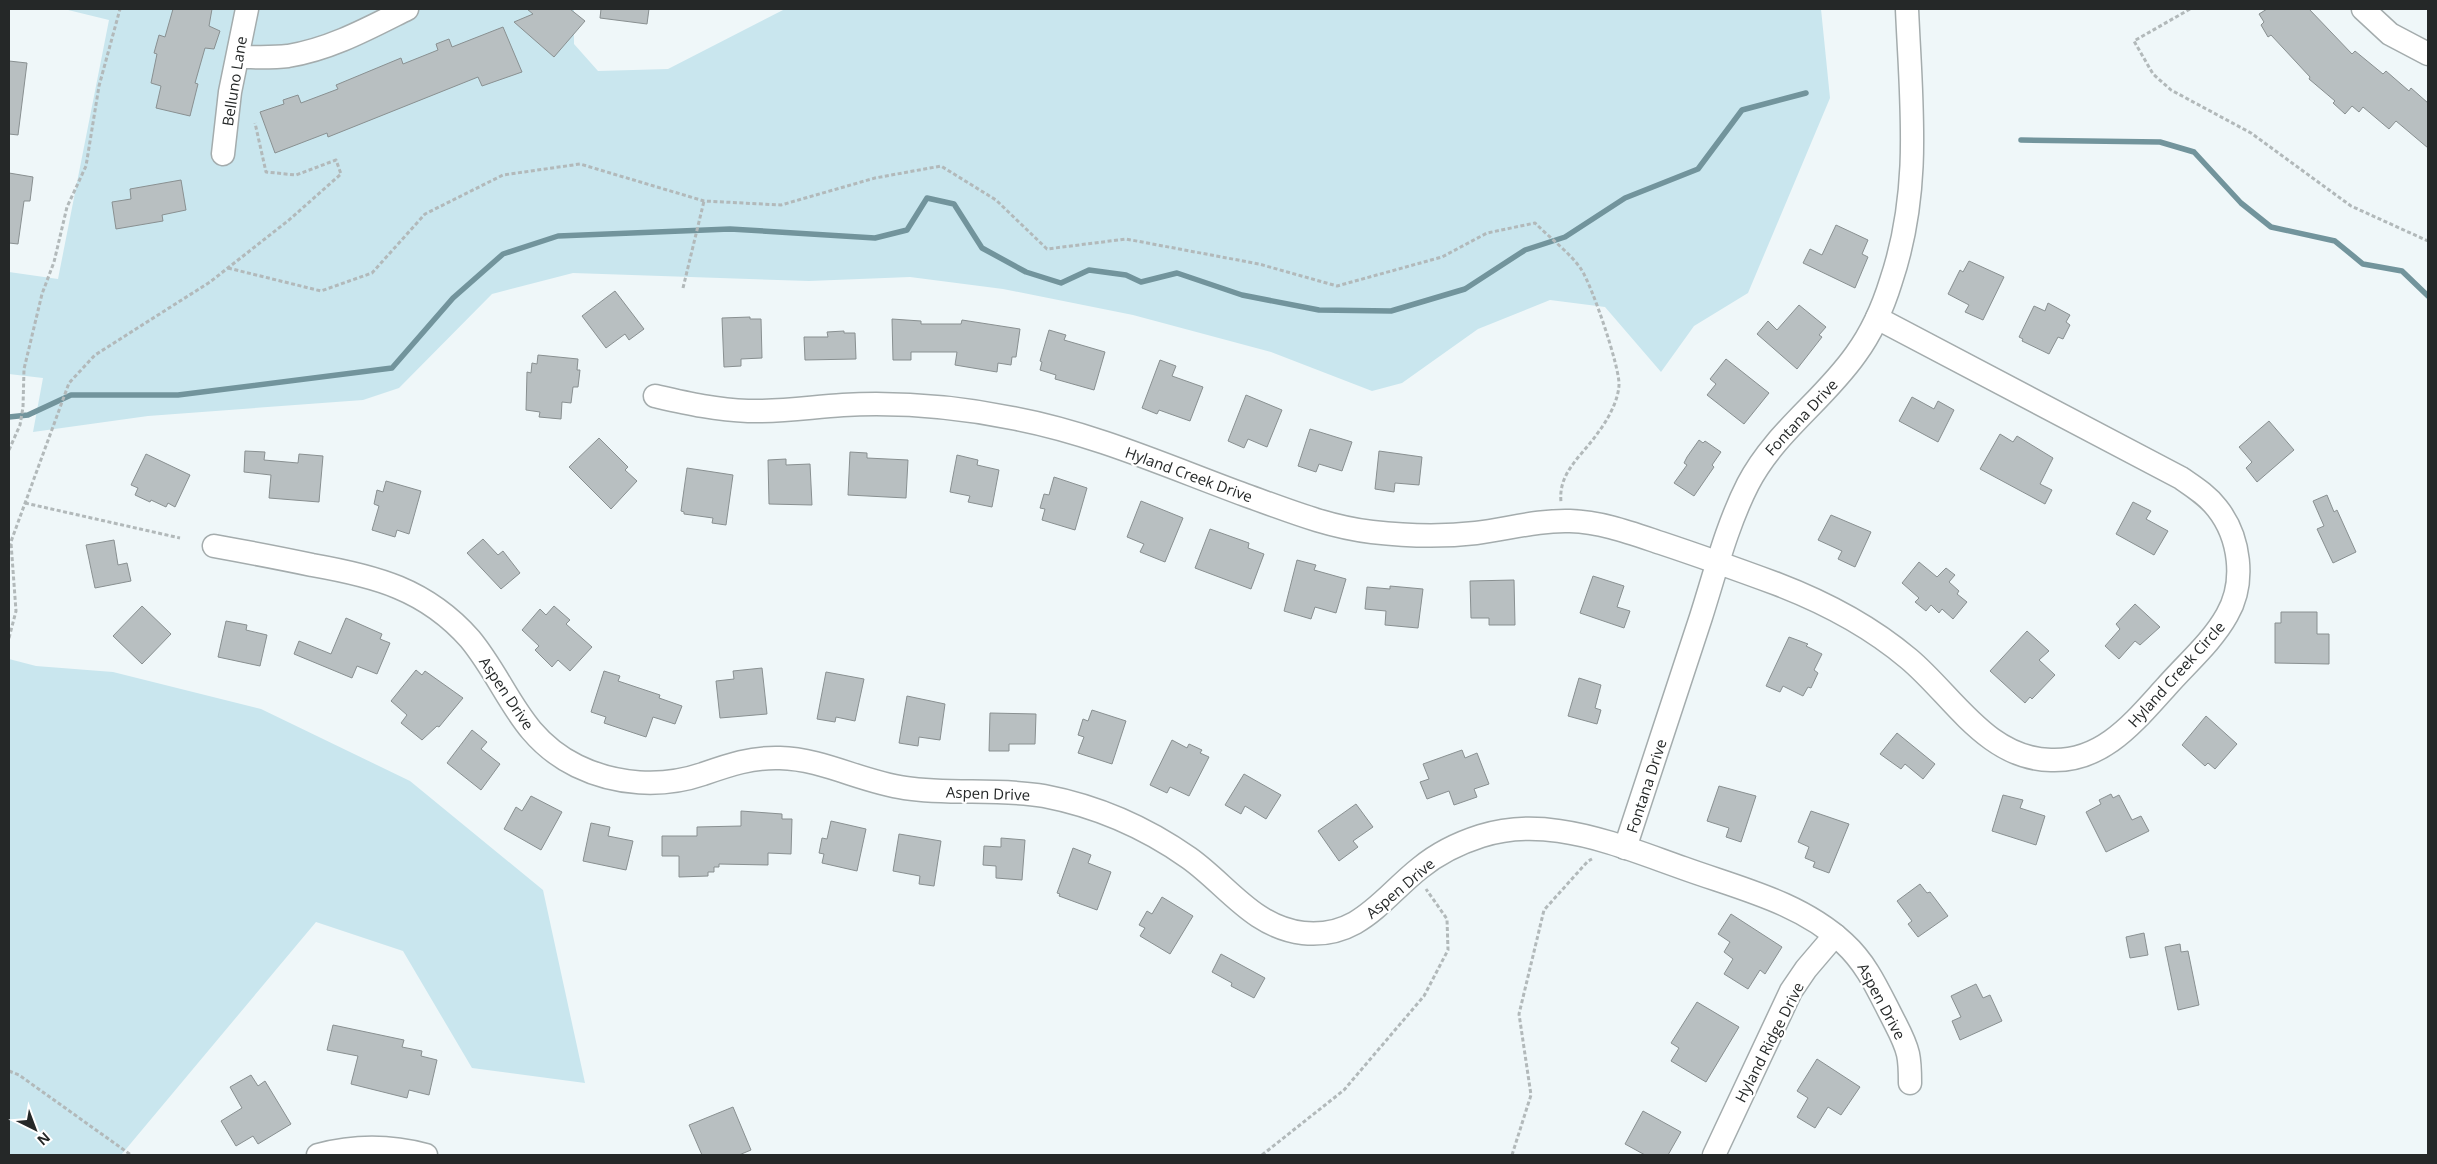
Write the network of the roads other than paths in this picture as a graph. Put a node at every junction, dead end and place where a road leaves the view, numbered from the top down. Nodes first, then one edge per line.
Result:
1 (246, 9) edge
2 (407, 9) edge
3 (1907, 9) edge
4 (2363, 9) edge
5 (2428, 54) edge
6 (238, 57) junction
7 (223, 154) dead end
8 (1877, 318) junction
9 (655, 396) dead end
10 (214, 546) dead end
11 (1719, 562) junction
12 (1625, 848) junction
13 (1835, 935) junction
14 (1910, 1083) dead end
15 (318, 1155) edge
16 (426, 1155) edge
17 (1714, 1155) edge

1 - 6 street, Belluno Lane
2 - 6 street
3 - 8 street, Fontana Drive
4 - 5 street
6 - 7 street, Belluno Lane
8 - 11 street, Fontana Drive
8 - 11 street, Hyland Creek Circle
9 - 11 street, Hyland Creek Drive
10 - 12 street, Aspen Drive
11 - 12 street, Fontana Drive
12 - 13 street, Aspen Drive
13 - 14 street, Aspen Drive
13 - 17 street, Hyland Ridge Drive
15 - 16 street

